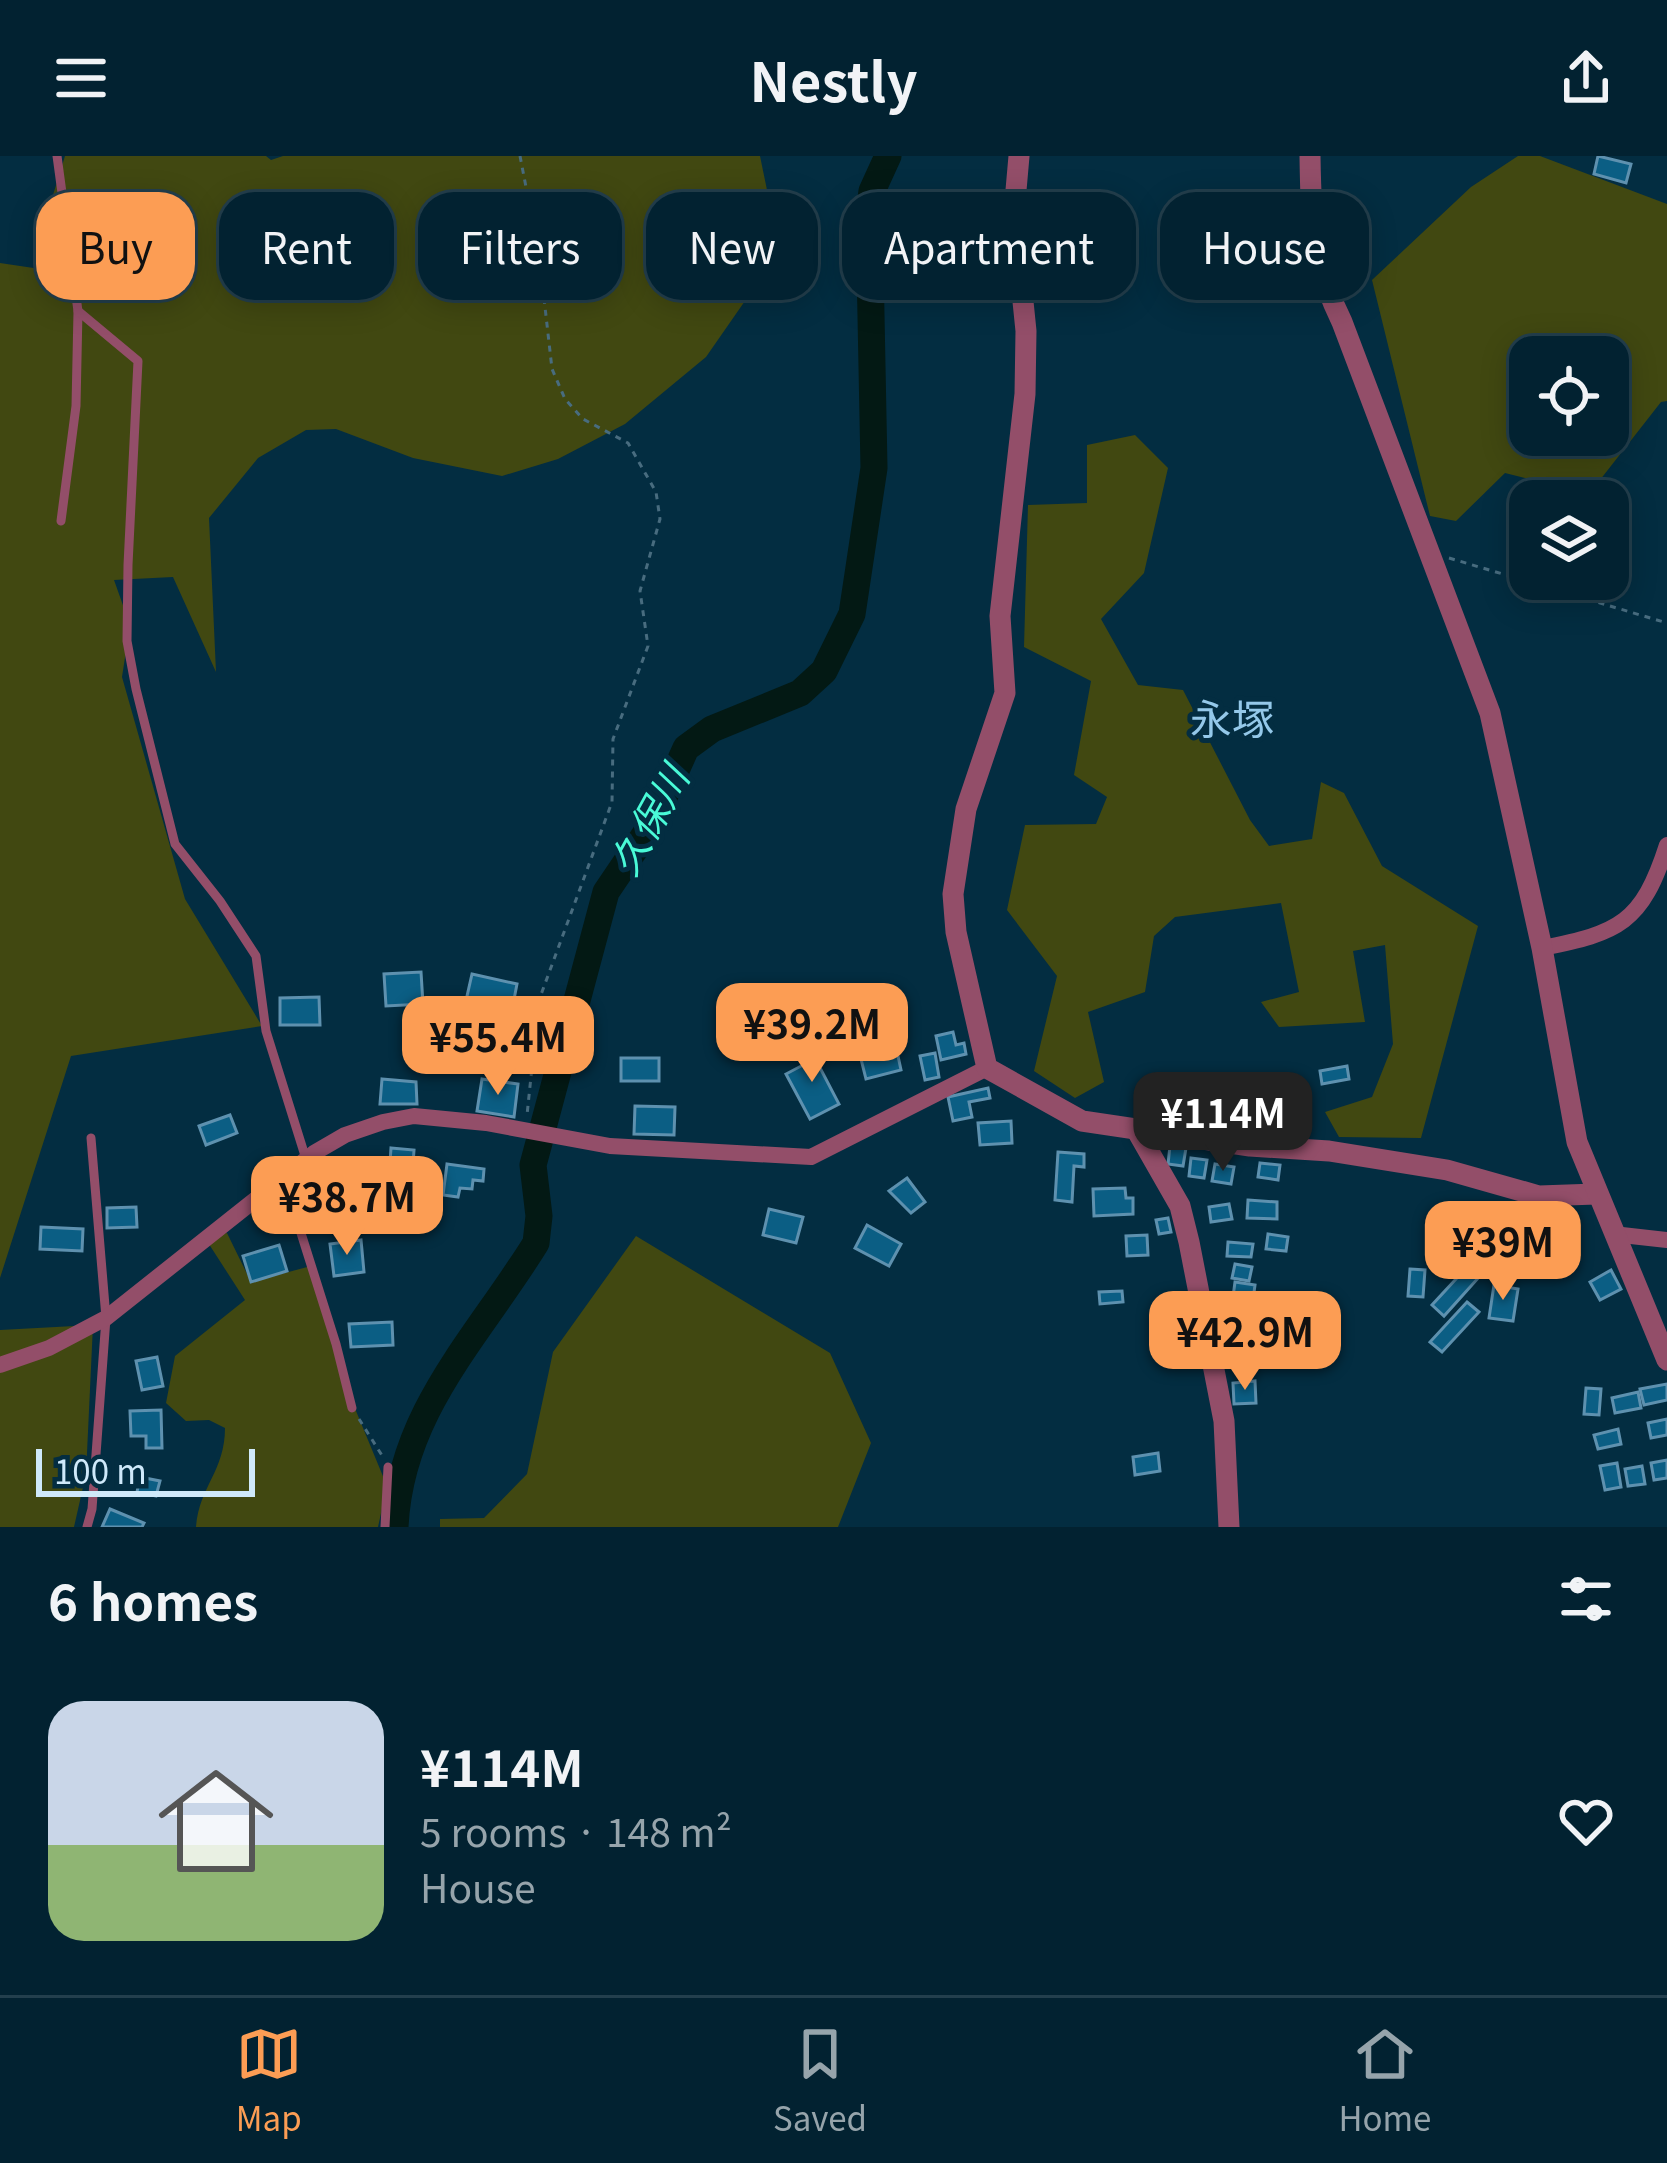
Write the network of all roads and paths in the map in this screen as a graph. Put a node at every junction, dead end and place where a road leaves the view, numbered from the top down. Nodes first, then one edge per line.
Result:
1 (57, 156) edge
2 (520, 156) edge
3 (1019, 156) edge
4 (1310, 156) edge
5 (78, 311) junction
6 (61, 521) dead end
7 (1430, 552) junction
8 (1667, 623) edge
9 (1667, 845) edge
10 (1661, 885) edge
11 (1543, 949) junction
12 (987, 1068) junction
13 (526, 1129) junction
14 (1136, 1129) junction
15 (91, 1138) dead end
16 (305, 1159) junction
17 (283, 1176) junction
18 (1595, 1194) junction
19 (1613, 1234) junction
20 (1667, 1240) edge
21 (106, 1318) junction
22 (1667, 1360) edge
23 (0, 1366) edge
24 (352, 1408) joint
25 (388, 1466) joint
26 (88, 1527) edge
27 (385, 1527) edge
28 (1229, 1527) edge

1 - 5 lane
2 - 13 path
3 - 12 street
4 - 7 street
5 - 6 lane
5 - 16 lane
7 - 8 path
7 - 11 street
9 - 10 street
10 - 11 street
11 - 18 street
12 - 13 street
12 - 14 street
13 - 16 street
14 - 18 street
14 - 28 street
15 - 21 lane
16 - 17 street
17 - 21 street
17 - 24 lane
18 - 19 street
19 - 20 street
19 - 22 street
21 - 23 street
21 - 26 lane
24 - 25 path
25 - 27 lane

